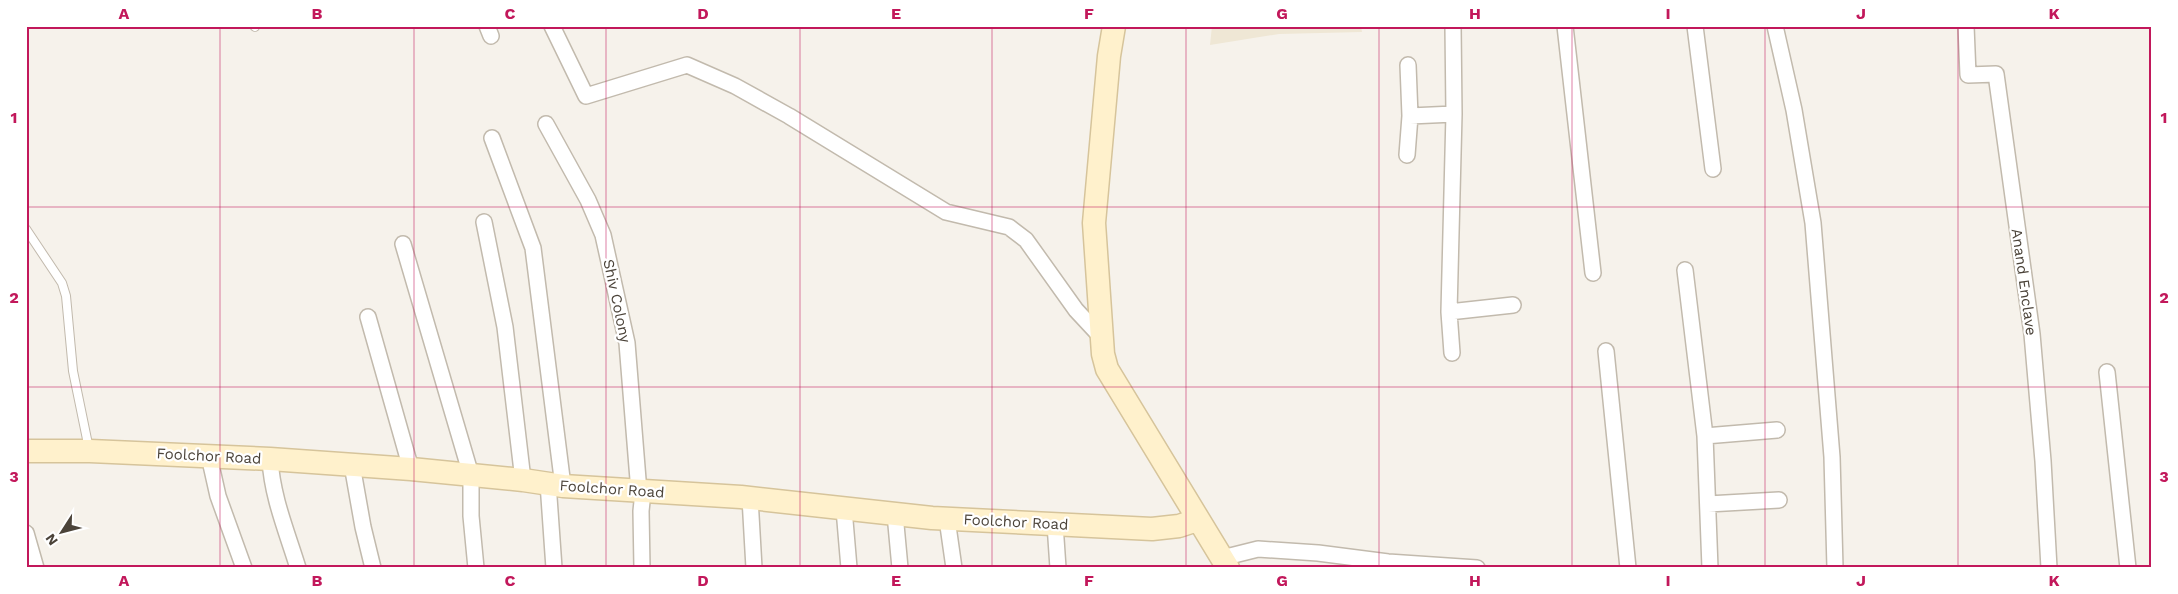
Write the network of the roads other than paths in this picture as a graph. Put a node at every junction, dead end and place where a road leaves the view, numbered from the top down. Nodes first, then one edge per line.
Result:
1 (552, 26) edge
2 (1114, 26) edge
3 (1453, 26) edge
4 (1565, 26) edge
5 (1695, 26) edge
6 (1775, 26) edge
7 (1966, 26) edge
8 (1408, 65) dead end
9 (1454, 114) junction
10 (1410, 116) junction
11 (546, 124) dead end
12 (492, 138) dead end
13 (1407, 155) dead end
14 (1713, 169) dead end
15 (484, 222) dead end
16 (26, 230) edge
17 (403, 244) dead end
18 (1685, 270) dead end
19 (1593, 273) dead end
20 (1513, 305) dead end
21 (1449, 312) junction
22 (368, 317) dead end
23 (1103, 339) junction
24 (1606, 351) dead end
25 (1452, 353) dead end
26 (2107, 372) dead end
27 (1777, 430) dead end
28 (1705, 436) junction
29 (90, 450) junction
30 (26, 451) edge
31 (210, 456) junction
32 (270, 459) junction
33 (352, 465) junction
34 (411, 469) junction
35 (470, 475) junction
36 (523, 480) junction
37 (555, 485) junction
38 (641, 492) junction
39 (750, 498) junction
40 (1780, 500) dead end
41 (1708, 504) junction
42 (844, 509) junction
43 (895, 514) junction
44 (947, 519) junction
45 (1197, 520) junction
46 (1054, 524) junction
47 (26, 533) edge
48 (1225, 563) edge
49 (1389, 565) edge
50 (36, 568) edge
51 (244, 568) edge
52 (298, 568) edge
53 (373, 568) edge
54 (476, 568) edge
55 (554, 568) edge
56 (642, 568) edge
57 (754, 568) edge
58 (849, 568) edge
59 (900, 568) edge
60 (954, 568) edge
61 (1058, 568) edge
62 (1477, 568) edge
63 (1628, 568) edge
64 (1710, 568) edge
65 (1835, 568) edge
66 (2049, 568) edge
67 (2128, 568) edge

1 - 23 street
2 - 23 street
3 - 9 street
4 - 19 street
5 - 14 street
6 - 65 street
7 - 66 street, Anand Enclave
8 - 10 street
9 - 10 street
9 - 21 street
10 - 13 street
11 - 38 street, Shiv Colony
12 - 37 street
15 - 36 street
16 - 29 lane
17 - 35 street
18 - 28 street
20 - 21 street
21 - 25 street
22 - 34 street
23 - 45 street
24 - 63 street
26 - 67 street
27 - 28 street
28 - 41 street
29 - 30 street, Foolchor Road
29 - 31 street, Foolchor Road
31 - 32 street, Foolchor Road
31 - 51 street
32 - 33 street, Foolchor Road
32 - 52 street
33 - 34 street, Foolchor Road
33 - 53 street
34 - 35 street, Foolchor Road
35 - 36 street, Foolchor Road
35 - 54 street
36 - 37 street, Foolchor Road
37 - 38 street, Foolchor Road
37 - 55 street
38 - 39 street, Foolchor Road
38 - 56 street, Shiv Colony
39 - 42 street, Foolchor Road
39 - 57 street
40 - 41 street
41 - 64 street
42 - 43 street, Foolchor Road
42 - 58 street
43 - 44 street, Foolchor Road
43 - 59 street
44 - 46 street, Foolchor Road
44 - 60 street
45 - 46 street, Foolchor Road
45 - 48 street
46 - 61 street
47 - 50 street
48 - 49 street
49 - 62 street

